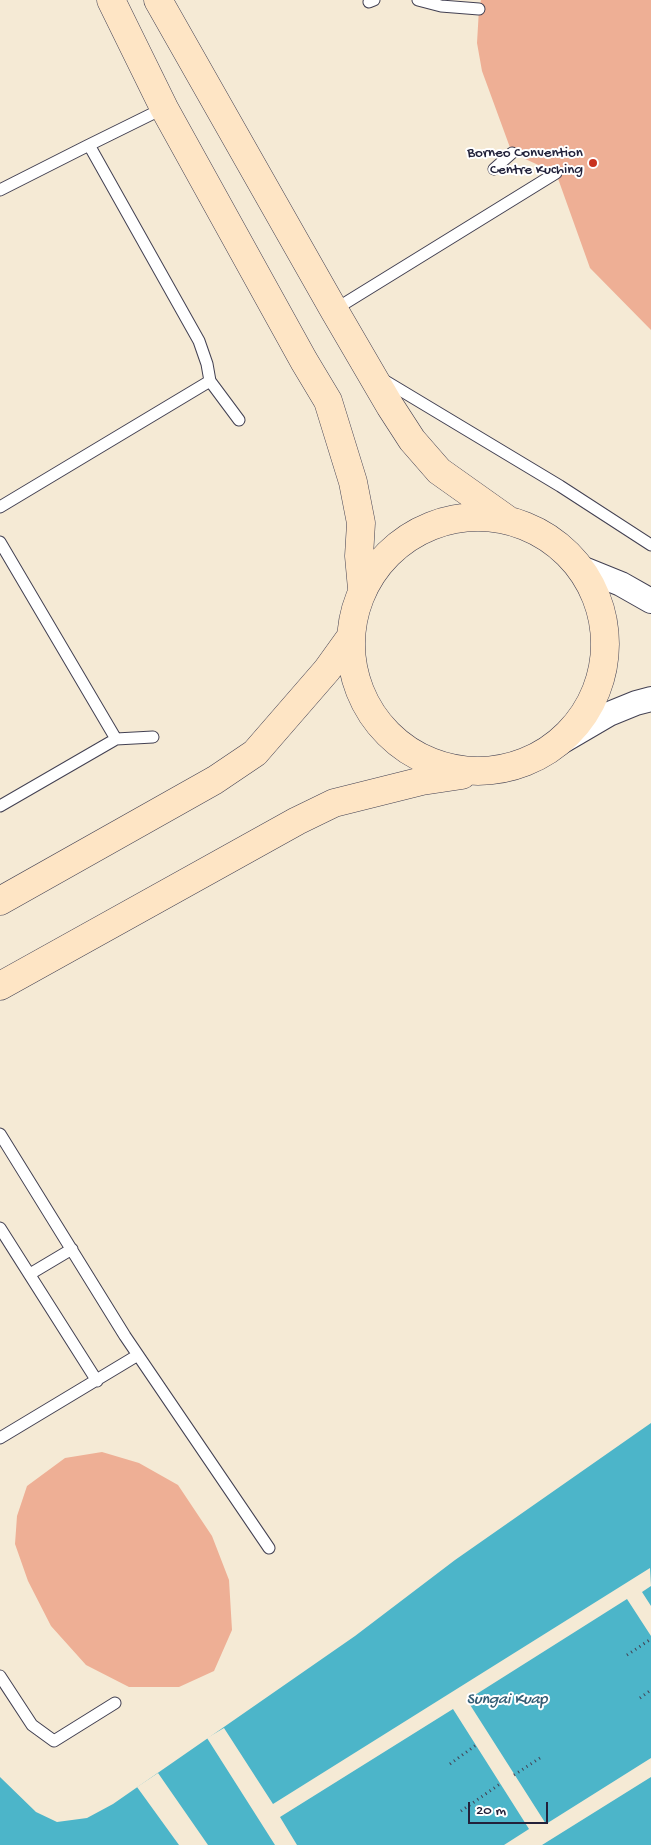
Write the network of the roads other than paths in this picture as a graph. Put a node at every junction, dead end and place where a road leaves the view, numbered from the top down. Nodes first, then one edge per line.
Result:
1 (111, 0) edge
2 (158, 0) edge
3 (180, 0) edge
4 (418, 0) edge
5 (479, 10) dead end
6 (177, 34) junction
7 (164, 108) junction
8 (89, 145) junction
9 (512, 153) dead end
10 (494, 169) dead end
11 (556, 173) dead end
12 (0, 190) edge
13 (334, 310) junction
14 (370, 371) junction
15 (210, 381) junction
16 (239, 420) dead end
17 (0, 507) edge
18 (511, 522) junction
19 (0, 542) edge
20 (651, 545) edge
21 (579, 567) junction
22 (362, 589) junction
23 (651, 601) edge
24 (350, 638) junction
25 (651, 699) edge
26 (153, 737) dead end
27 (116, 739) junction
28 (556, 745) junction
29 (499, 770) junction
30 (0, 806) edge
31 (0, 900) edge
32 (0, 986) edge
33 (0, 1134) edge
34 (0, 1228) edge
35 (72, 1249) junction
36 (30, 1274) junction
37 (138, 1355) junction
38 (97, 1381) junction
39 (0, 1438) edge
40 (269, 1548) dead end
41 (0, 1676) edge
42 (115, 1704) dead end

1 - 7 main road
2 - 6 main road
3 - 6 main road
4 - 5 lane
6 - 13 main road
7 - 8 lane
7 - 22 main road
8 - 12 lane
8 - 15 lane
9 - 10 lane
11 - 13 lane
13 - 14 main road
14 - 18 main road
14 - 20 lane
15 - 16 lane
15 - 17 lane
18 - 21 main road
18 - 22 main road
19 - 27 lane
21 - 23 street
21 - 28 main road
22 - 24 main road
24 - 29 main road
24 - 31 main road
25 - 28 street
26 - 27 lane
27 - 30 lane
28 - 29 main road
29 - 32 main road
33 - 35 lane
34 - 36 lane
35 - 36 lane
35 - 37 lane
36 - 38 lane
37 - 38 lane
37 - 40 lane
38 - 39 lane
41 - 42 lane

